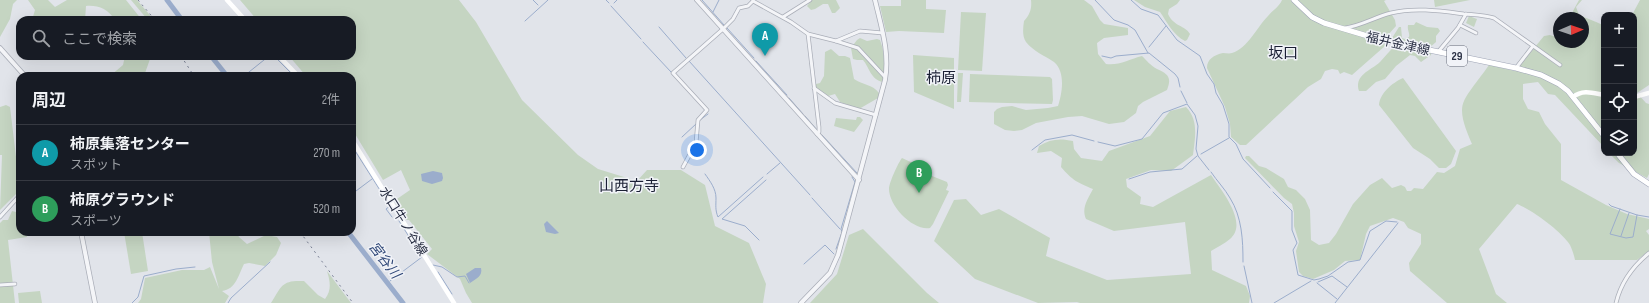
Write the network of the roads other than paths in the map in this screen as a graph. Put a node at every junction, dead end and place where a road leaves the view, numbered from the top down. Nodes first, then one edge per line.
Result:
1 (228, 0) edge
2 (697, 0) edge
3 (810, 0) edge
4 (875, 0) edge
5 (1294, 0) edge
6 (753, 1) edge
7 (1466, 14) junction
8 (242, 16) edge
9 (782, 17) junction
10 (1460, 25) junction
11 (1341, 28) junction
12 (723, 29) junction
13 (883, 33) junction
14 (1476, 33) dead end
15 (808, 34) junction
16 (836, 41) junction
17 (1533, 46) junction
18 (0, 48) edge
19 (1438, 52) junction
20 (283, 60) edge
21 (1560, 65) dead end
22 (1516, 68) junction
23 (21, 72) edge
24 (294, 72) edge
25 (886, 77) junction
26 (814, 88) junction
27 (1649, 93) edge
28 (1601, 95) edge
29 (1637, 96) edge
30 (1574, 97) junction
31 (876, 115) junction
32 (1601, 132) edge
33 (817, 134) junction
34 (356, 146) edge
35 (1619, 156) edge
36 (683, 167) dead end
37 (859, 180) junction
38 (1646, 180) edge
39 (1649, 184) edge
40 (16, 200) edge
41 (0, 217) edge
42 (82, 236) edge
43 (1649, 253) edge
44 (15, 284) dead end
45 (0, 285) edge
46 (95, 303) edge
47 (454, 303) edge
48 (801, 303) edge
49 (1616, 303) edge

1 - 8 main road
2 - 12 street
3 - 9 street
4 - 13 street
5 - 11 main road, 福井金津線 / 29
6 - 9 street
6 - 12 street
7 - 10 street
7 - 11 street
7 - 17 street
9 - 15 street
10 - 14 street
10 - 19 street
11 - 19 main road, 福井金津線 / 29
12 - 33 street
12 - 36 street
13 - 16 street
13 - 25 street
15 - 16 street
15 - 26 street
16 - 25 street
17 - 21 street
17 - 22 street
18 - 23 street
19 - 22 main road, 福井金津線 / 29
20 - 24 main road
22 - 30 main road, 福井金津線 / 29
25 - 31 street
26 - 31 street
26 - 33 street
27 - 29 main road
28 - 30 main road
30 - 32 main road, 福井金津線 / 29
31 - 37 street
33 - 37 street
34 - 47 main road, 水口牛ノ谷線
35 - 38 main road
37 - 48 street
38 - 39 main road
40 - 41 street
42 - 46 street
43 - 49 street
44 - 45 street

